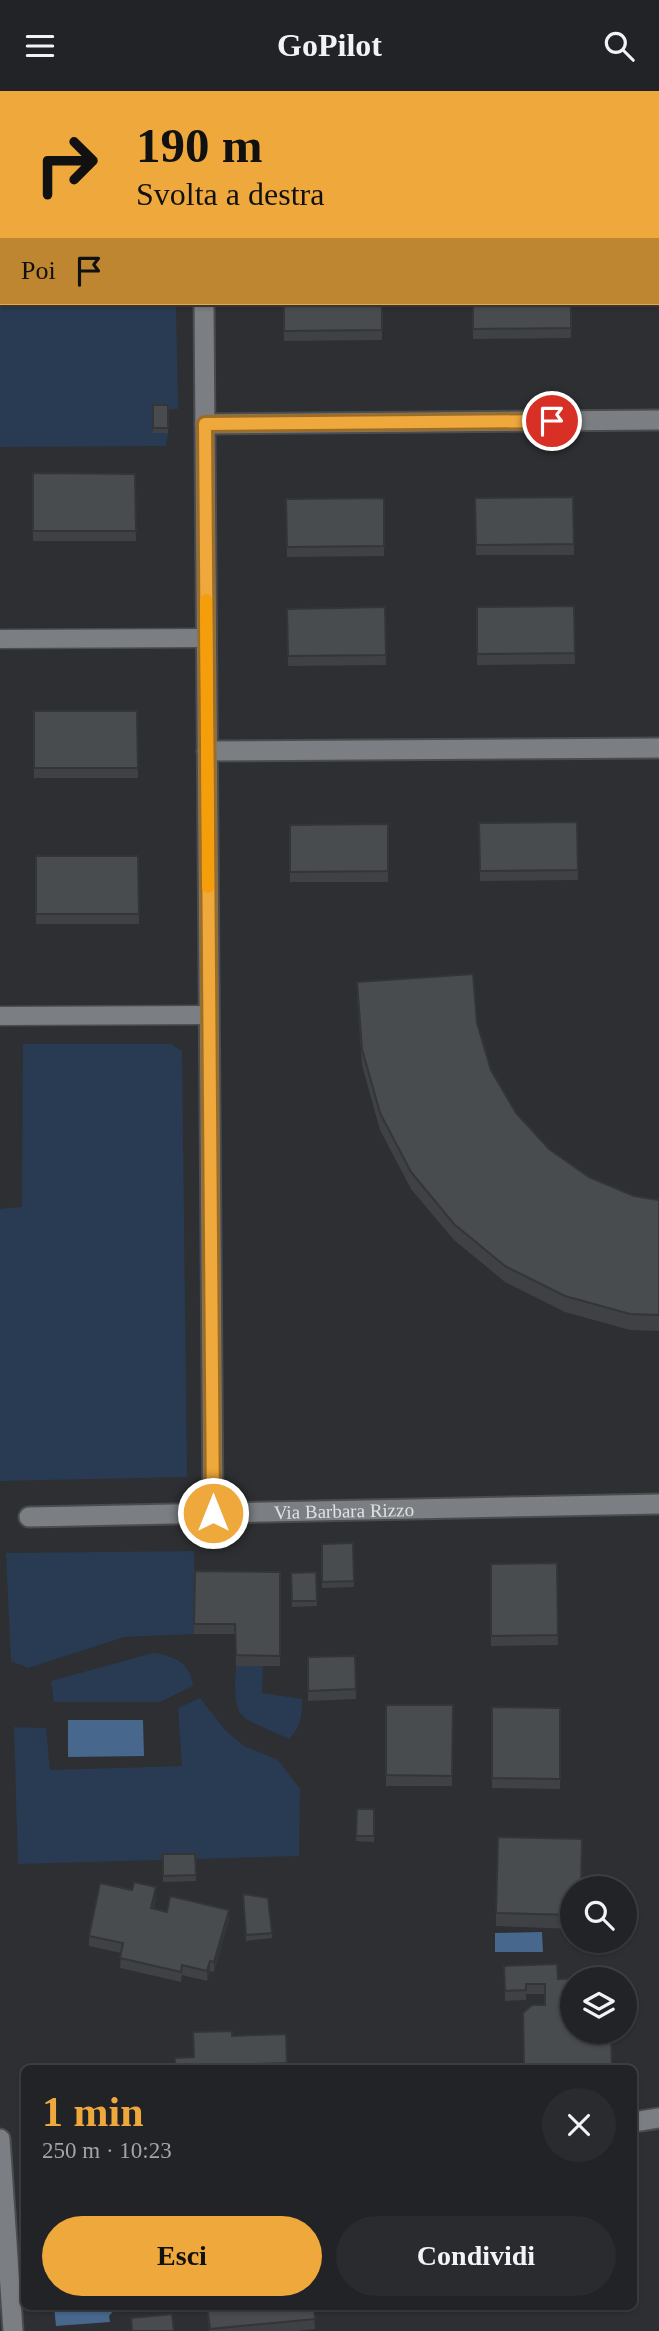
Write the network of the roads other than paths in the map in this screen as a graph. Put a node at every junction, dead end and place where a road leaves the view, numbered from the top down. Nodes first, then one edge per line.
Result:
1 (204, 305) edge
2 (659, 420) edge
3 (205, 424) junction
4 (206, 638) junction
5 (0, 639) edge
6 (659, 747) edge
7 (207, 751) junction
8 (209, 1014) junction
9 (0, 1016) edge
10 (659, 1504) edge
11 (213, 1513) junction
12 (29, 1517) dead end
13 (659, 2118) edge
14 (637, 2122) edge
15 (0, 2139) edge
16 (15, 2232) edge
17 (13, 2331) edge

1 - 3 street
2 - 3 street
3 - 4 street
4 - 5 lane
4 - 7 street
6 - 7 street
7 - 8 street
8 - 9 lane
8 - 11 street
10 - 11 street, Via Barbara Rizzo
11 - 12 street, Via Barbara Rizzo
13 - 14 street
15 - 16 street
16 - 17 street

